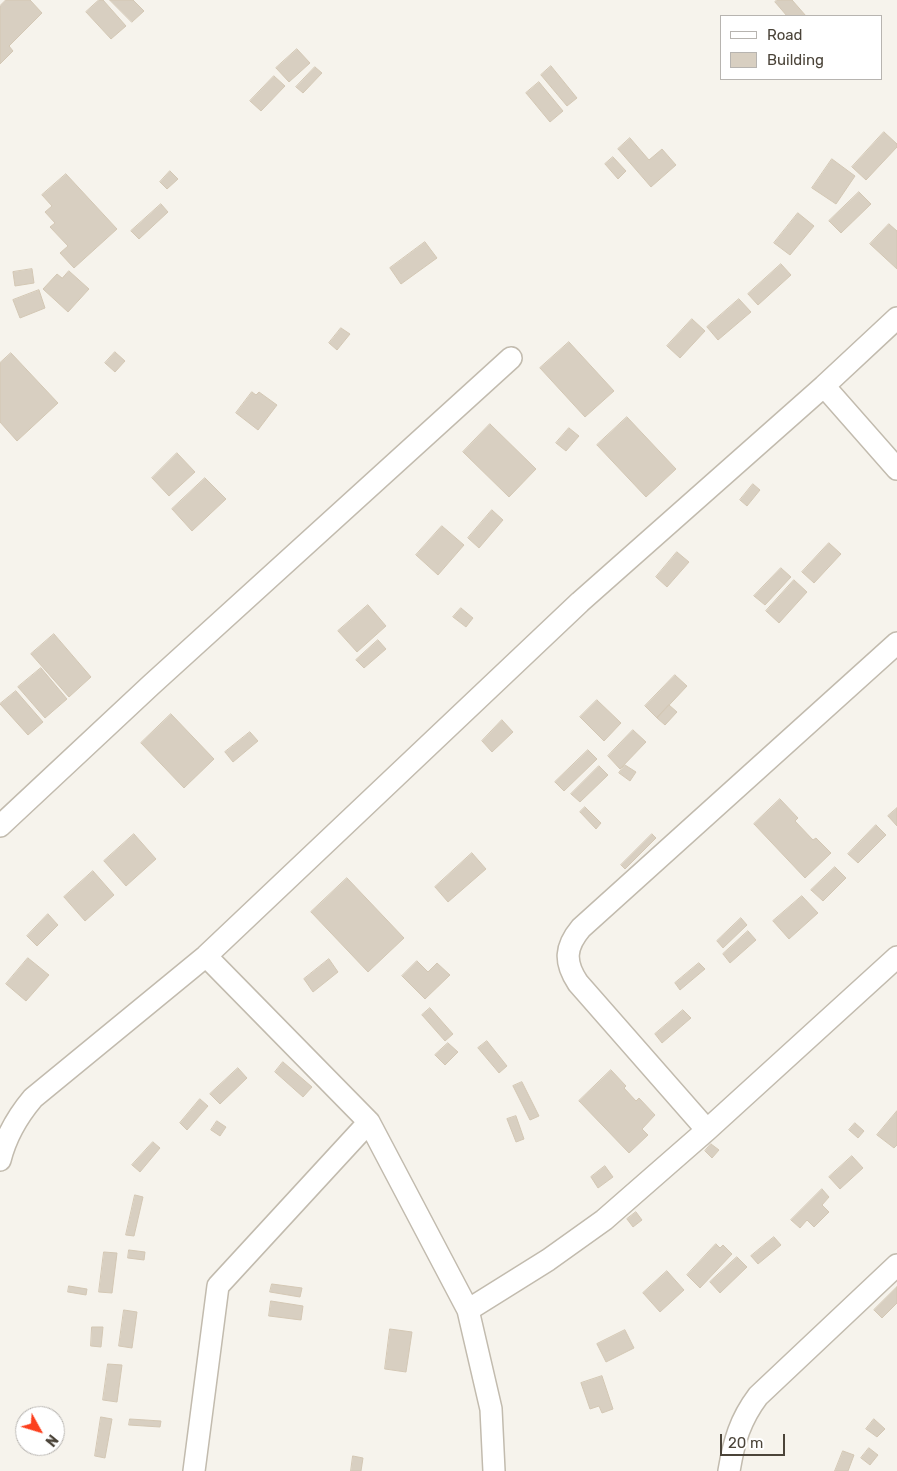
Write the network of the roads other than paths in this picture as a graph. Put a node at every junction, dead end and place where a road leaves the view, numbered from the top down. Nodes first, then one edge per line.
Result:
1 (897, 318) edge
2 (511, 358) dead end
3 (824, 386) junction
4 (897, 469) edge
5 (897, 642) edge
6 (0, 826) edge
7 (206, 956) junction
8 (897, 957) edge
9 (369, 1122) junction
10 (4, 1129) edge
11 (707, 1130) junction
12 (0, 1160) edge
13 (897, 1265) edge
14 (468, 1310) junction
15 (194, 1471) edge
16 (494, 1471) edge
17 (729, 1471) edge

1 - 3 street
2 - 6 street
3 - 4 street
3 - 7 street
5 - 11 street
7 - 9 street
7 - 10 street
8 - 11 street
9 - 14 street
9 - 15 street
10 - 12 street
11 - 14 street
13 - 17 street
14 - 16 street

